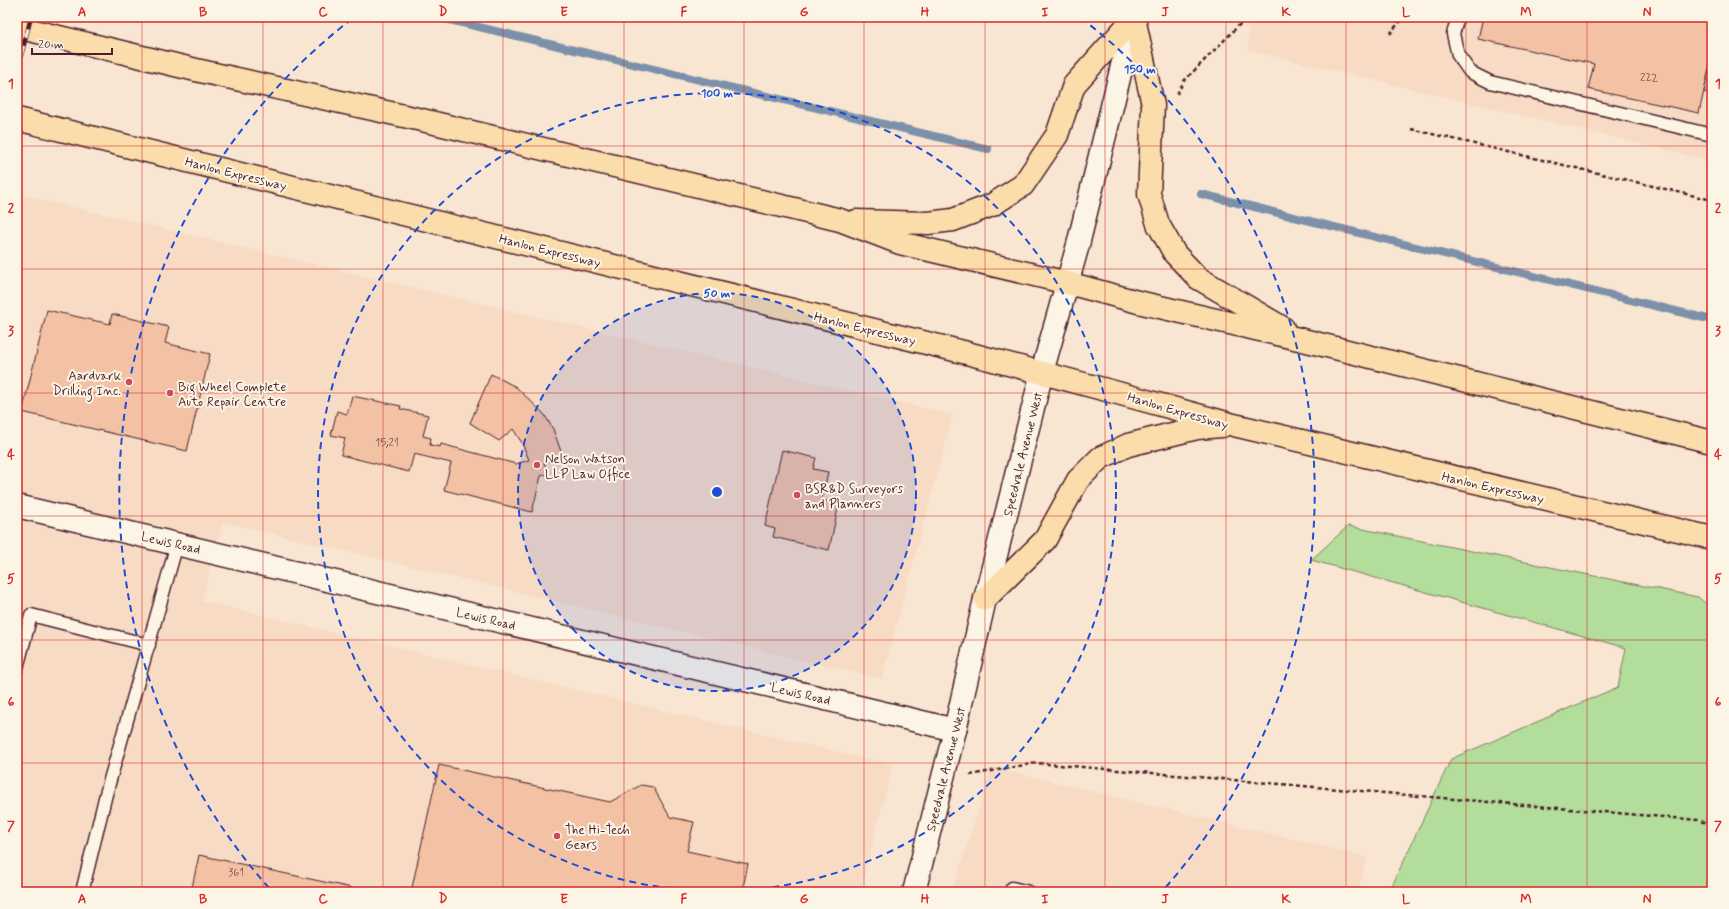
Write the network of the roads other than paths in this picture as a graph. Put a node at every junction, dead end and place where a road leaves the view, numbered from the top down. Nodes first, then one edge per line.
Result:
1 (1134, 17) edge
2 (1458, 17) edge
3 (17, 27) edge
4 (17, 119) edge
5 (1712, 135) edge
6 (840, 220) junction
7 (1068, 283) junction
8 (1303, 340) junction
9 (1042, 372) junction
10 (1234, 425) junction
11 (1712, 442) edge
12 (17, 506) edge
13 (1712, 538) edge
14 (177, 544) junction
15 (985, 599) junction
16 (149, 645) junction
17 (17, 668) edge
18 (955, 730) junction
19 (82, 892) edge
20 (914, 892) edge
21 (1011, 892) edge
22 (1030, 892) edge

1 - 6 highway
1 - 7 street, Speedvale Avenue West
1 - 8 highway
2 - 5 lane
3 - 6 highway
4 - 9 highway, Hanlon Expressway
6 - 7 highway
7 - 8 highway
7 - 9 street, Speedvale Avenue West
8 - 11 highway
9 - 10 highway, Hanlon Expressway
9 - 15 street, Speedvale Avenue West
10 - 13 highway, Hanlon Expressway
10 - 15 highway
12 - 14 street, Lewis Road
14 - 16 lane
14 - 18 street, Lewis Road
15 - 18 street, Speedvale Avenue West
16 - 17 lane
16 - 19 lane
18 - 20 street, Speedvale Avenue West
21 - 22 lane

